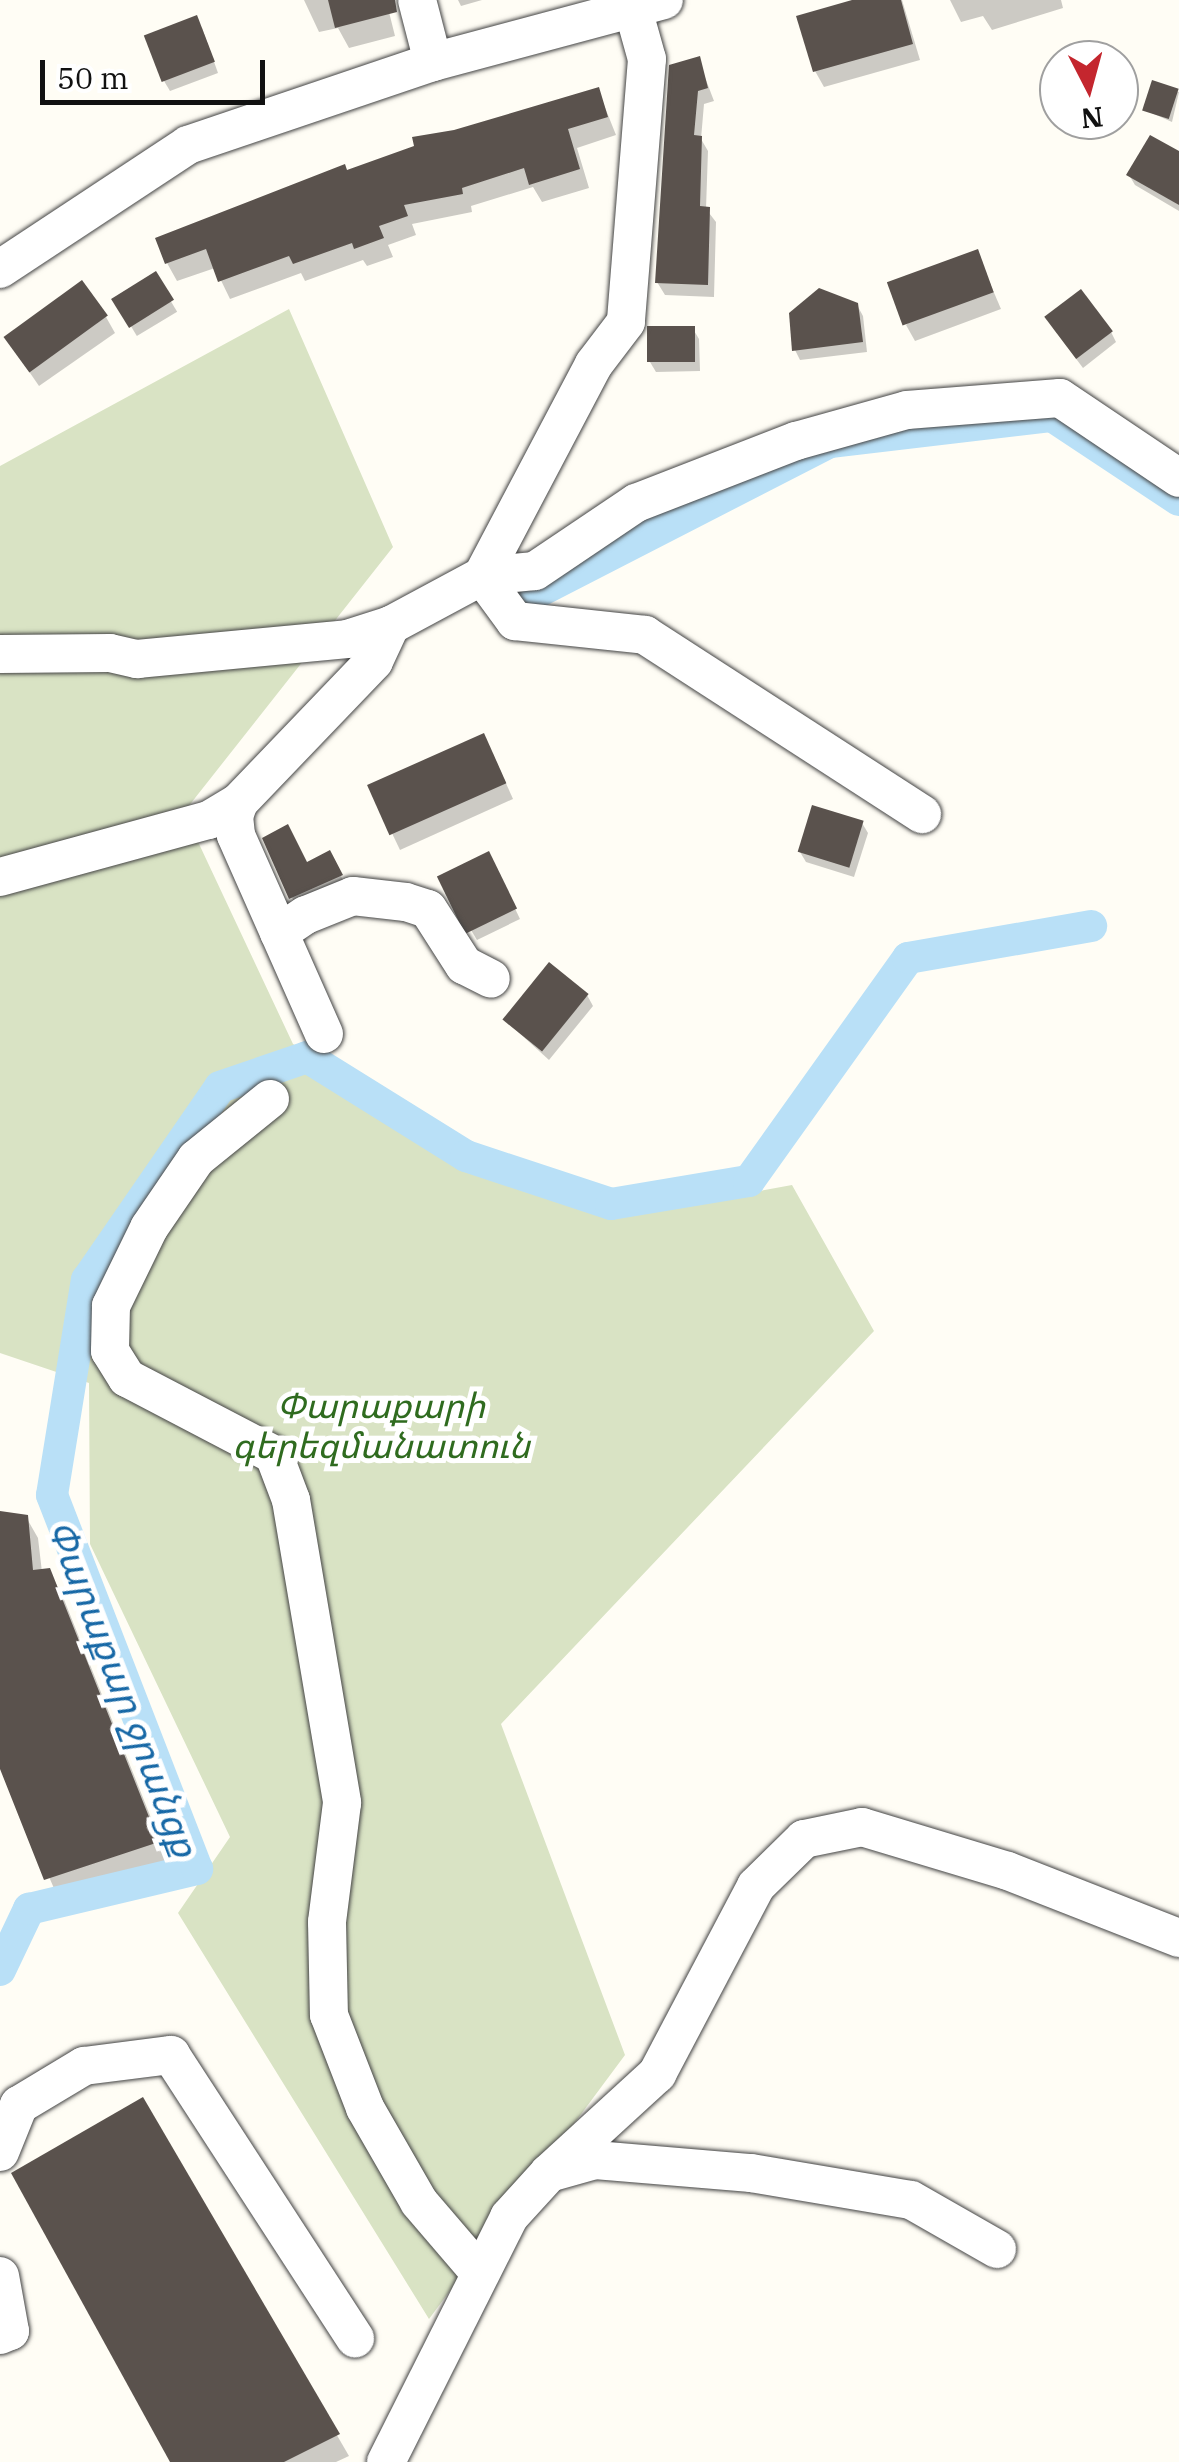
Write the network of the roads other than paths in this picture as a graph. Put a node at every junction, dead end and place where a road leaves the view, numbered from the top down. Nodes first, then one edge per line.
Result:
1 (417, 0) edge
2 (648, 5) edge
3 (432, 62) junction
4 (0, 269) edge
5 (1179, 478) edge
6 (482, 576) junction
7 (391, 624) junction
8 (0, 654) edge
9 (239, 802) junction
10 (922, 814) dead end
11 (0, 878) edge
12 (279, 932) junction
13 (491, 979) dead end
14 (324, 1034) dead end
15 (270, 1098) dead end
16 (1179, 1938) edge
17 (0, 2152) edge
18 (550, 2173) junction
19 (997, 2249) dead end
20 (480, 2272) junction
21 (0, 2276) edge
22 (0, 2335) edge
23 (355, 2338) dead end
24 (386, 2462) edge

1 - 3 street
2 - 3 street
2 - 6 street
3 - 4 street
5 - 6 street
6 - 7 street
6 - 10 street
7 - 8 street
7 - 9 street
9 - 11 street
9 - 12 street
12 - 13 street
12 - 14 street
15 - 20 street
16 - 18 street
17 - 23 street
18 - 19 street
18 - 20 street
20 - 24 street
21 - 22 street

